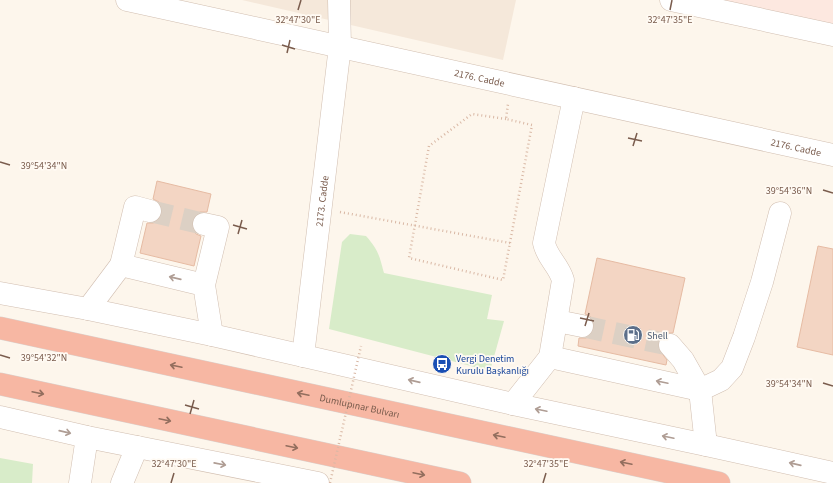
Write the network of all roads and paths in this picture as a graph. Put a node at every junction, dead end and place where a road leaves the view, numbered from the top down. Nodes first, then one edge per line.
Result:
1 (127, 0) edge
2 (339, 0) edge
3 (671, 0) edge
4 (833, 35) edge
5 (340, 46) junction
6 (511, 84) junction
7 (574, 98) junction
8 (506, 119) junction
9 (833, 155) edge
10 (320, 208) junction
11 (150, 211) tunnel mouth
12 (780, 213) dead end
13 (204, 224) tunnel mouth
14 (415, 226) junction
15 (510, 243) junction
16 (121, 265) junction
17 (204, 285) junction
18 (0, 294) edge
19 (88, 309) junction
20 (557, 321) junction
21 (582, 326) tunnel mouth
22 (0, 328) edge
23 (212, 335) junction
24 (670, 345) tunnel mouth
25 (361, 346) dead end
26 (303, 356) junction
27 (550, 357) junction
28 (0, 384) edge
29 (700, 390) junction
30 (513, 404) junction
31 (0, 417) edge
32 (87, 437) junction
33 (706, 445) junction
34 (137, 447) junction
35 (833, 473) edge
36 (80, 483) edge
37 (122, 483) edge
38 (318, 483) edge
39 (330, 483) edge
40 (460, 483) edge
41 (719, 483) edge

1 - 5 street, 2176. Cadde
2 - 5 street, 2173. Cadde
3 - 4 street
5 - 6 street, 2176. Cadde
5 - 10 street, 2173. Cadde
6 - 7 street, 2176. Cadde
6 - 8 path
7 - 9 street, 2176. Cadde
7 - 20 street
8 - 14 path
8 - 15 path
10 - 14 path
10 - 26 street, 2173. Cadde
11 - 16 street
12 - 29 street
13 - 17 street
14 - 15 path
14 - 15 path
17 -> 16 street
16 - 19 street
17 - 23 street
18 - 19 street
19 - 23 street
20 - 21 street
20 - 27 street
41 -> 22 highway, Dumlupınar Bulvarı
23 - 26 street
24 - 29 street
25 - 39 path, bridge
30 -> 26 street
29 -> 27 street
27 - 30 street
28 -> 40 highway
29 - 33 street
33 -> 30 street
31 -> 32 street
32 - 34 street
32 - 36 street
35 -> 33 street
34 - 37 street
34 -> 38 street

